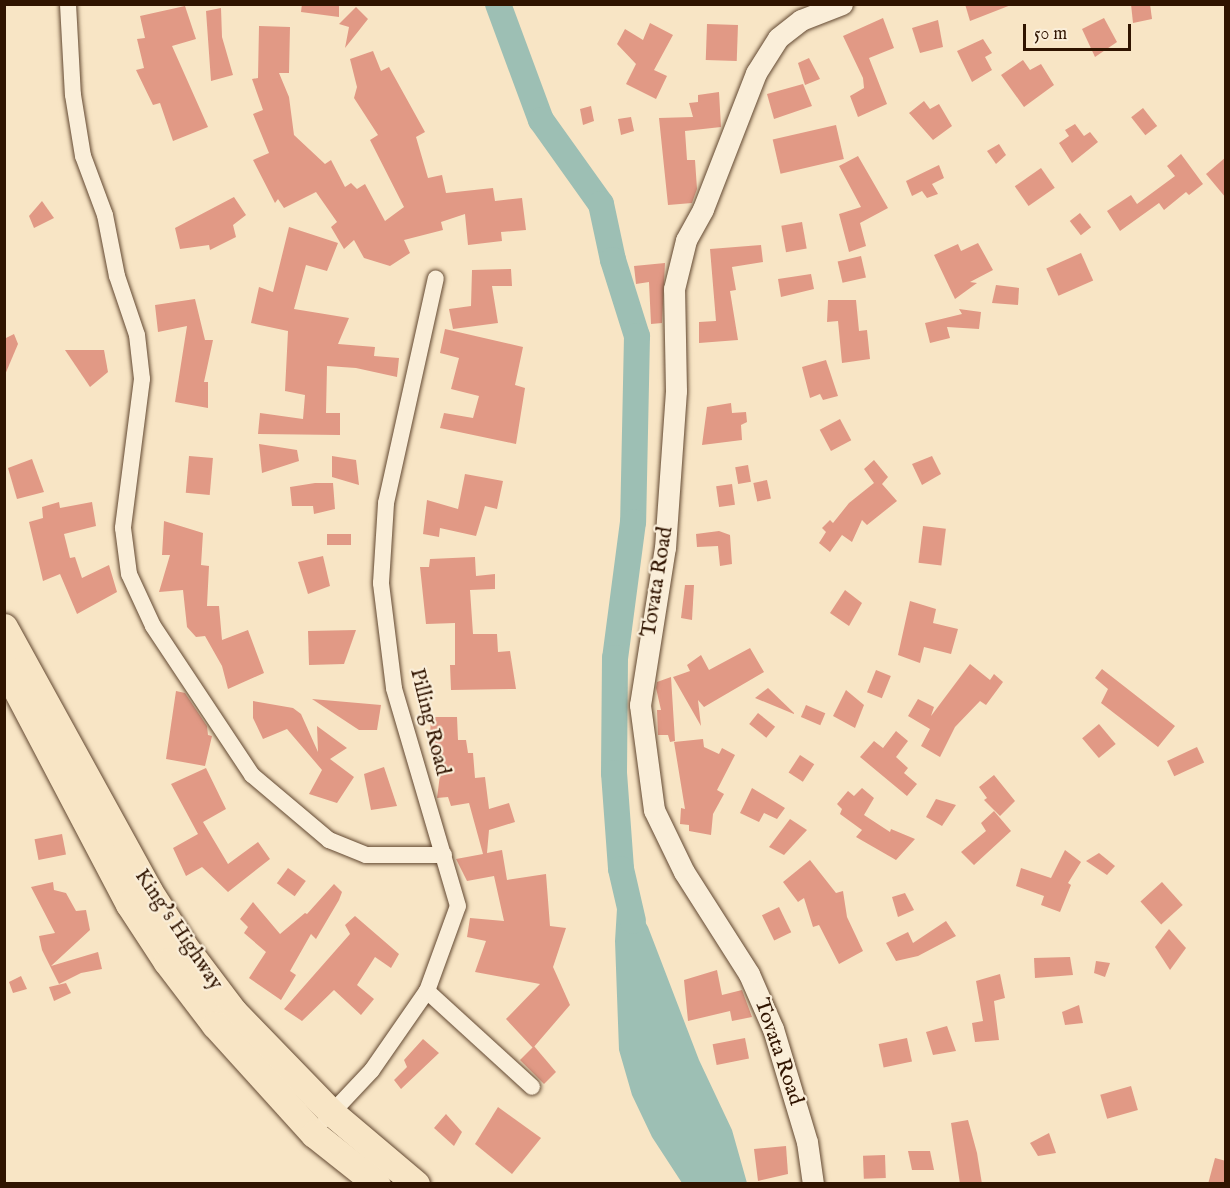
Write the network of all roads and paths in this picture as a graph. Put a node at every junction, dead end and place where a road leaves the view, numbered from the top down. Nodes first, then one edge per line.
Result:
1 (68, 4) edge
2 (842, 4) edge
3 (436, 278) dead end
4 (4, 627) edge
5 (4, 666) edge
6 (444, 855) junction
7 (427, 991) junction
8 (532, 1088) dead end
9 (332, 1113) junction
10 (314, 1134) junction
11 (370, 1181) edge
12 (416, 1184) edge
13 (813, 1184) edge

1 - 6 street
2 - 13 street, Tovata Road
3 - 6 street, Pilling Road
4 - 9 highway, King's Highway
5 - 10 highway, King's Highway
6 - 7 street, Pilling Road
7 - 8 street
7 - 9 street, Pilling Road
9 - 10 street, Pilling Road
9 - 12 highway, King's Highway
10 - 11 highway, King's Highway

